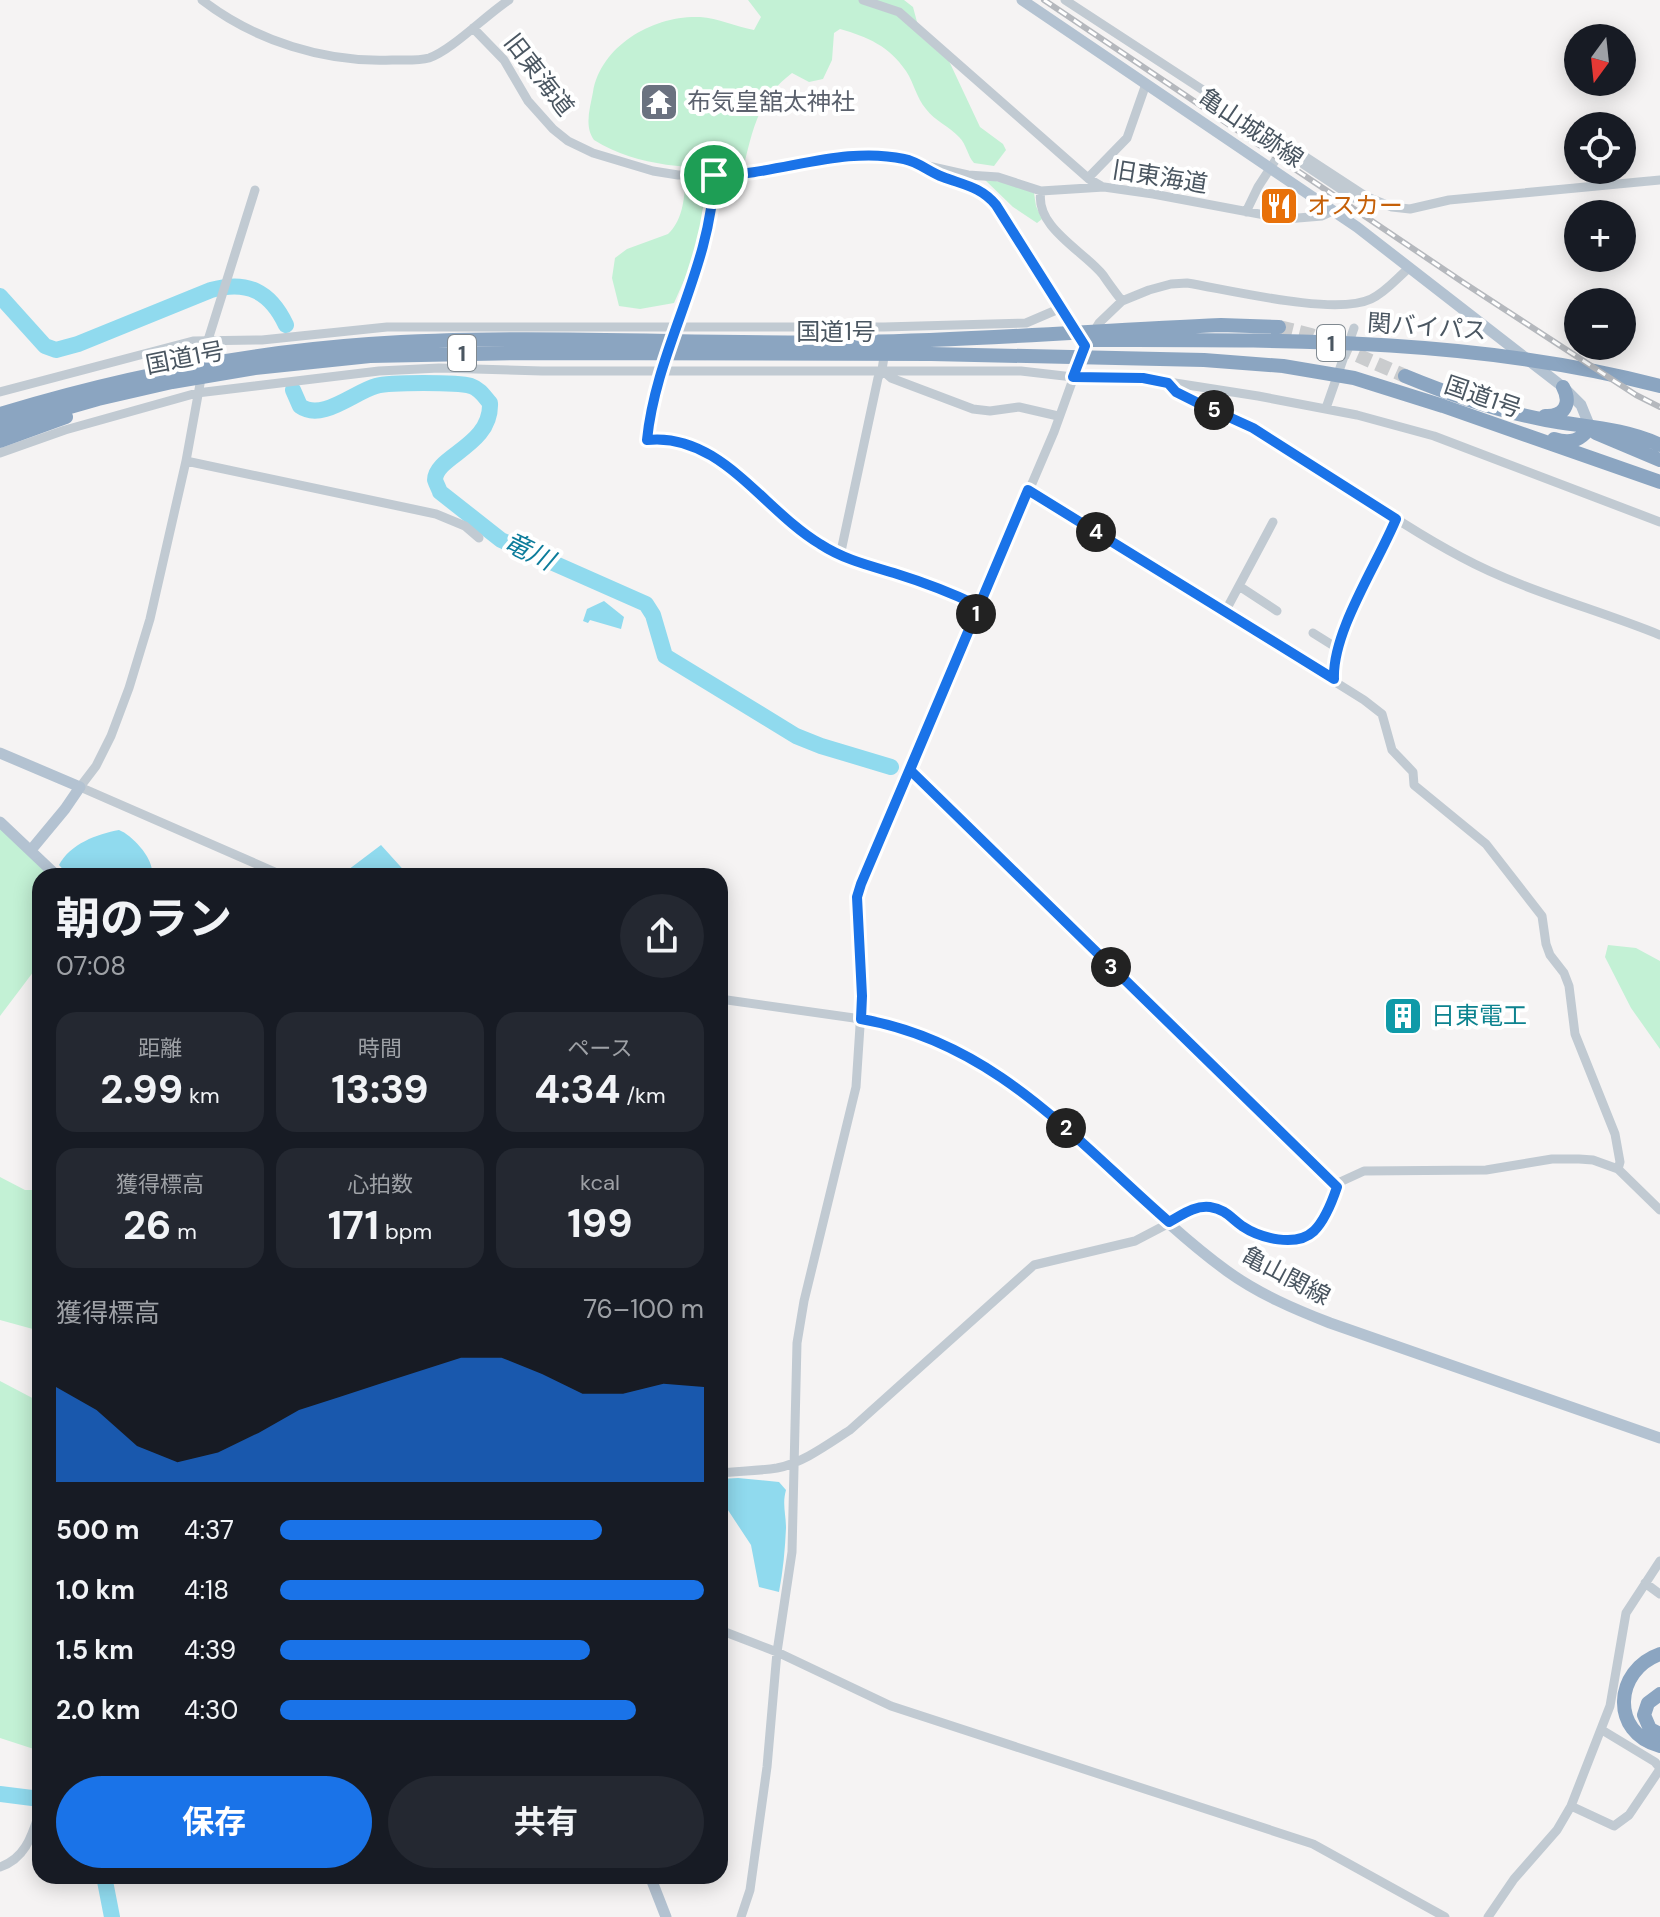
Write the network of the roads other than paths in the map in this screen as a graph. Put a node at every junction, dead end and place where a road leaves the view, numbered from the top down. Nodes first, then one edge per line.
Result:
1 (202, 0) edge
2 (509, 0) edge
3 (863, 0) edge
4 (1022, 0) edge
5 (1065, 0) edge
6 (499, 4) edge
7 (473, 28) junction
8 (1146, 84) junction
9 (920, 164) junction
10 (714, 175) junction
11 (1088, 178) junction
12 (1660, 180) edge
13 (1104, 187) junction
14 (255, 190) dead end
15 (1041, 191) junction
16 (1378, 203) junction
17 (1333, 211) junction
18 (1246, 212) junction
19 (1409, 268) junction
20 (1122, 301) junction
21 (1061, 308) junction
22 (1279, 327) tunnel mouth
23 (1354, 328) dead end
24 (544, 329) junction
25 (673, 329) junction
26 (885, 330) junction
27 (208, 340) junction
28 (865, 342) junction
29 (1188, 342) junction
30 (1085, 346) junction
31 (931, 354) junction
32 (662, 366) junction
33 (883, 366) junction
34 (542, 367) junction
35 (1074, 373) junction
36 (172, 376) junction
37 (1405, 376) tunnel mouth
38 (1168, 383) junction
39 (1660, 386) edge
40 (1563, 387) junction
41 (197, 391) junction
42 (0, 392) edge
43 (0, 405) edge
44 (1482, 405) junction
45 (1326, 406) junction
46 (1443, 406) junction
47 (0, 414) edge
48 (1058, 416) junction
49 (0, 427) edge
50 (1590, 427) junction
51 (0, 441) edge
52 (1660, 445) edge
53 (0, 453) edge
54 (1660, 460) edge
55 (186, 461) junction
56 (1660, 482) edge
57 (1028, 490) junction
58 (1396, 519) junction
59 (1273, 522) dead end
60 (1660, 522) edge
61 (479, 538) dead end
62 (840, 556) junction
63 (1239, 586) junction
64 (979, 606) junction
65 (1277, 611) dead end
66 (1225, 612) junction
67 (1313, 633) dead end
68 (1660, 635) edge
69 (1337, 648) junction
70 (1334, 679) junction
71 (0, 753) edge
72 (910, 770) junction
73 (80, 787) junction
74 (0, 822) edge
75 (31, 850) junction
76 (49, 868) edge
77 (266, 868) edge
78 (728, 1000) edge
79 (861, 1019) junction
80 (1618, 1169) junction
81 (1337, 1187) junction
82 (1660, 1210) edge
83 (1169, 1222) junction
84 (1660, 1438) edge
85 (794, 1463) junction
86 (728, 1472) edge
87 (1660, 1561) edge
88 (1645, 1583) junction
89 (1660, 1594) edge
90 (728, 1633) edge
91 (777, 1652) junction
92 (1660, 1654) edge
93 (1660, 1694) edge
94 (1602, 1730) junction
95 (1660, 1734) edge
96 (1660, 1746) edge
97 (1660, 1768) edge
98 (1571, 1806) junction
99 (32, 1834) edge
100 (0, 1867) edge
101 (653, 1884) edge
102 (666, 1917) edge
103 (741, 1917) edge
104 (1445, 1917) edge
105 (1488, 1917) edge

1 - 7 street, 旧東海道
2 - 6 street
3 - 11 street
4 - 8 main road, 亀山城跡線
5 - 16 street
6 - 7 street
7 - 10 street, 旧東海道
8 - 11 street
8 - 17 main road, 亀山城跡線
9 - 10 street, 旧東海道
9 - 15 street, 旧東海道
9 - 21 street
10 - 25 street
11 - 13 street
12 - 16 street
13 - 15 street, 旧東海道
13 - 18 street, 旧東海道
14 - 27 street
15 - 20 street
16 - 18 street
17 - 18 street, 旧東海道
17 - 19 main road, 亀山城跡線
19 - 20 street
19 - 40 main road, 亀山城跡線
20 - 30 street
21 - 26 street
21 - 30 street
22 - 28 highway, 国道1号 / 1
23 - 45 street
24 - 25 street
24 - 27 street
24 - 34 street
25 - 26 street
25 - 32 street
26 - 33 street
27 - 41 street
27 - 42 street
28 - 29 highway, 1
28 - 36 highway, 国道1号 / 1
29 - 31 highway, 1
29 - 39 highway, 関バイパス / 1
30 - 35 street
31 - 36 highway, 国道1号 / 1
31 - 46 highway, 国道1号 / 1
32 - 33 street
32 - 34 street
32 - 62 street
33 - 35 street
33 - 48 street
33 - 62 street
34 - 41 street
35 - 38 street
35 - 48 street
36 - 43 highway
36 - 47 highway, 国道1号 / 1
36 - 49 highway, 国道1号 / 1
36 - 51 highway
37 - 44 highway, 国道1号
38 - 45 street
38 - 58 street
40 - 44 highway
40 - 50 main road, 亀山城跡線
41 - 53 street
41 - 55 street
44 - 50 highway, 国道1号
45 - 60 street
46 - 50 highway
46 - 56 highway, 国道1号 / 1
48 - 57 street
50 - 52 highway, 国道1号
50 - 54 highway
55 - 61 street
55 - 73 street
57 - 64 street
57 - 66 street
58 - 68 street
58 - 69 street
59 - 63 street
62 - 64 street
63 - 65 street
63 - 66 street
64 - 72 street
66 - 70 street
67 - 69 street
69 - 70 street
70 - 80 street
71 - 73 main road
72 - 79 street
72 - 81 street
73 - 75 main road
73 - 77 street
74 - 75 main road
75 - 76 main road
78 - 79 street
79 - 83 main road, 亀山関線
79 - 85 street
80 - 81 street
80 - 82 street
81 - 83 street
83 - 84 main road, 亀山関線
83 - 85 street
85 - 86 street
85 - 91 street
87 - 88 street
88 - 89 street
88 - 94 street
90 - 91 street
91 - 103 street
91 - 104 street
92 - 96 highway
93 - 95 highway
94 - 97 street
94 - 98 street
97 - 98 street
98 - 105 street
99 - 100 street
101 - 102 main road

